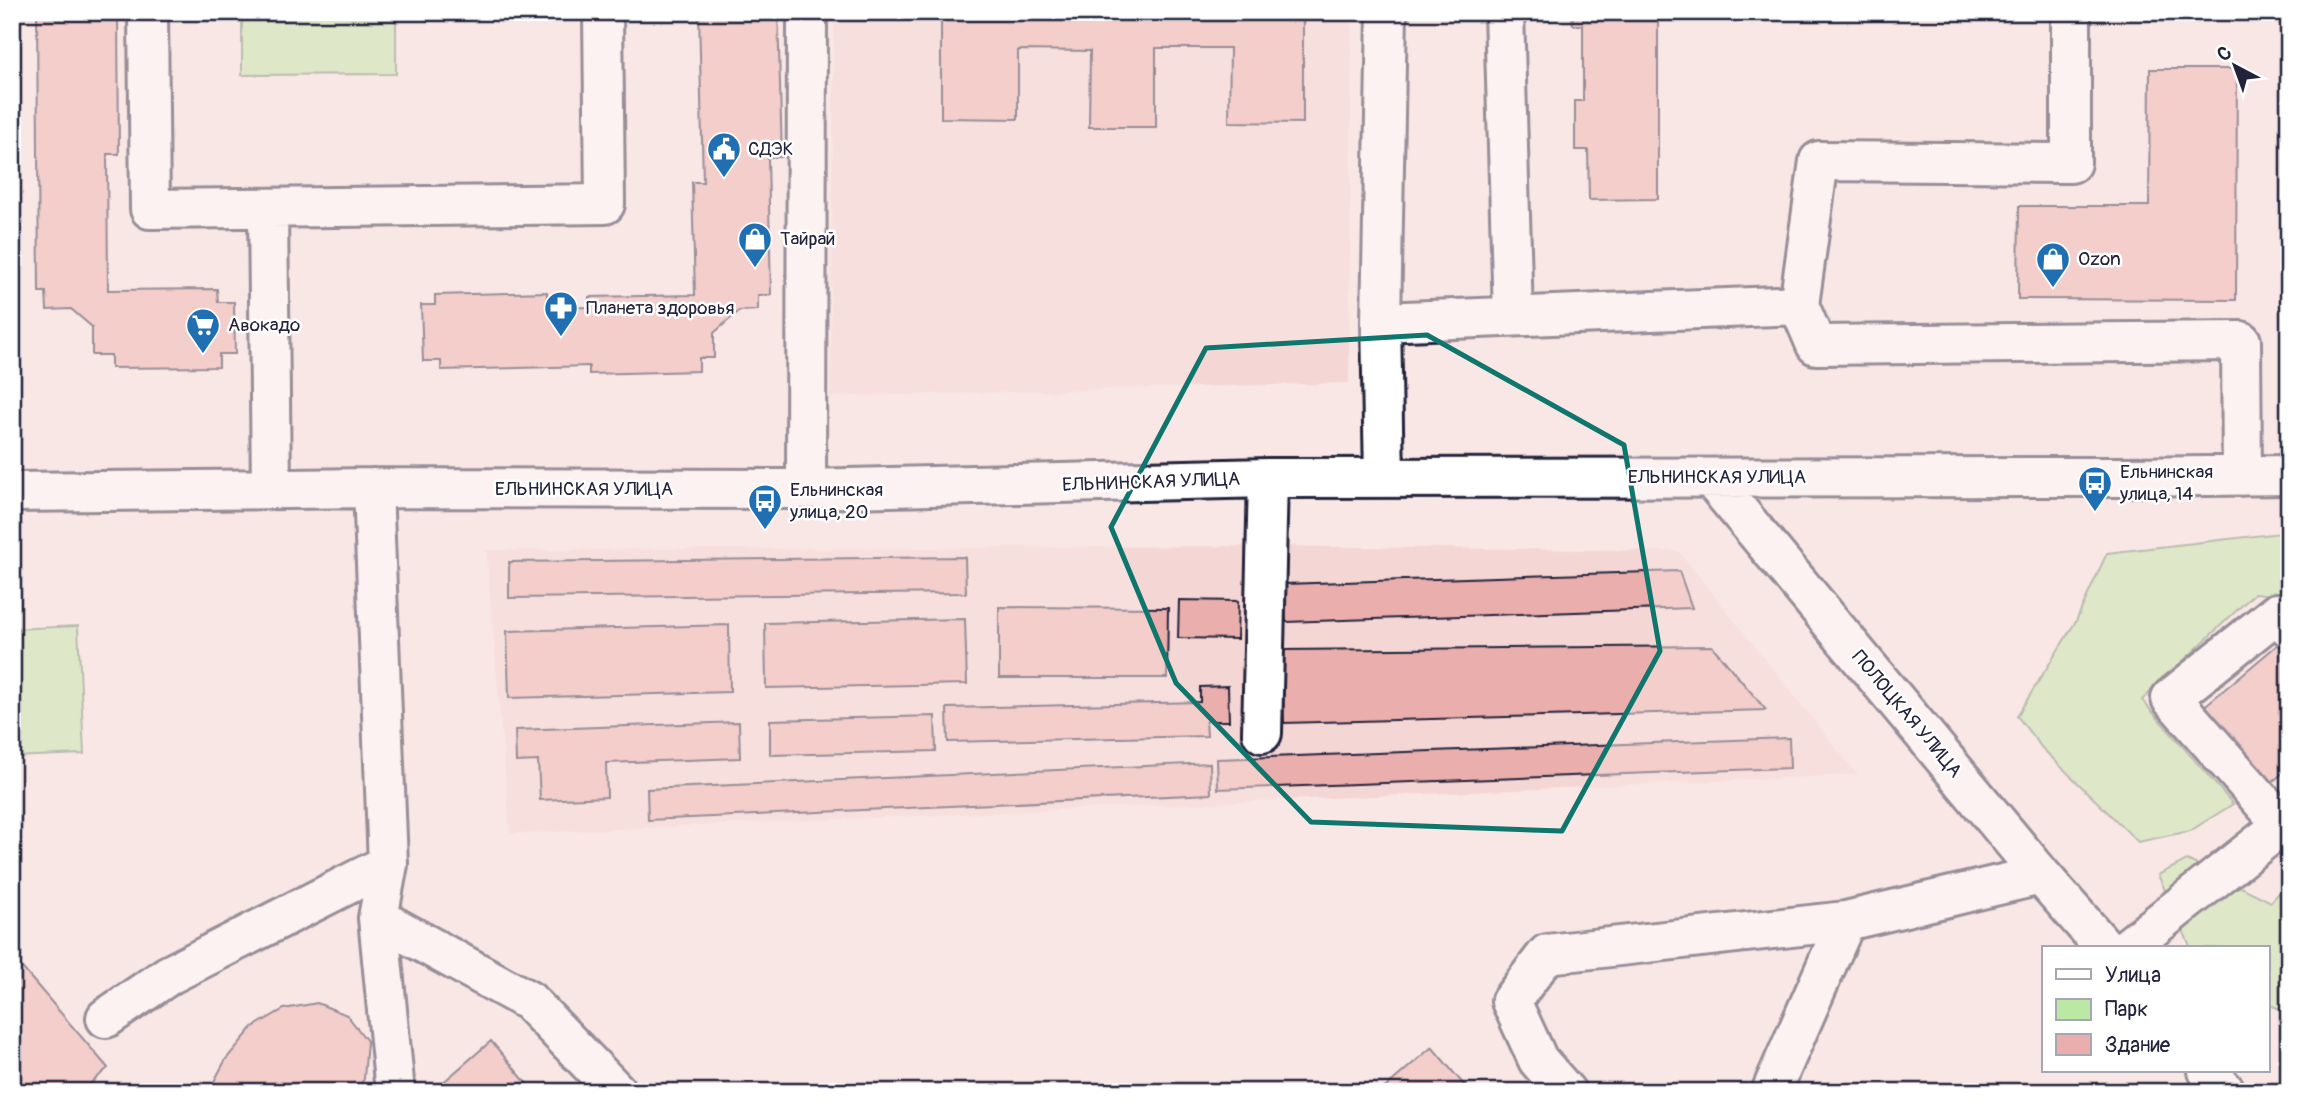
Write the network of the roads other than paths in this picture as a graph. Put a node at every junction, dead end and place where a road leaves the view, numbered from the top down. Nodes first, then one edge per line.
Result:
1 (148, 12) edge
2 (603, 12) edge
3 (807, 12) edge
4 (1387, 12) edge
5 (1504, 12) edge
6 (2071, 12) edge
7 (268, 208) junction
8 (1799, 305) junction
9 (1513, 316) junction
10 (1381, 322) junction
11 (2242, 475) junction
12 (2289, 475) edge
13 (1268, 478) junction
14 (1384, 478) junction
15 (1711, 478) junction
16 (373, 488) junction
17 (271, 489) junction
18 (806, 489) junction
19 (12, 492) edge
20 (2289, 627) edge
21 (1262, 733) dead end
22 (2286, 822) edge
23 (388, 864) junction
24 (2040, 875) junction
25 (378, 918) junction
26 (1846, 921) junction
27 (2103, 946) edge
28 (2130, 946) edge
29 (106, 1018) dead end
30 (2209, 1072) edge
31 (395, 1092) edge
32 (617, 1092) edge
33 (1566, 1092) edge
34 (1771, 1092) edge
35 (2226, 1092) edge

1 - 7 street
2 - 7 street
3 - 18 street
4 - 10 street
5 - 9 street
6 - 8 street
7 - 17 street
8 - 9 street
8 - 11 street
9 - 10 street
10 - 14 street
11 - 12 street, ЕЛЬНИНСКАЯ УЛИЦА
11 - 15 street, ЕЛЬНИНСКАЯ УЛИЦА
13 - 14 street, ЕЛЬНИНСКАЯ УЛИЦА
13 - 18 street, ЕЛЬНИНСКАЯ УЛИЦА
13 - 21 street
14 - 15 street, ЕЛЬНИНСКАЯ УЛИЦА
15 - 24 street, ПОЛОЦКАЯ УЛИЦА
16 - 17 street, ЕЛЬНИНСКАЯ УЛИЦА
16 - 18 street, ЕЛЬНИНСКАЯ УЛИЦА
16 - 23 street
17 - 19 street, ЕЛЬНИНСКАЯ УЛИЦА
20 - 22 street
22 - 28 street
23 - 25 street
23 - 29 street
24 - 26 street
24 - 27 street, ПОЛОЦКАЯ УЛИЦА
25 - 31 street
25 - 32 street
26 - 33 street
26 - 34 street
30 - 35 street

